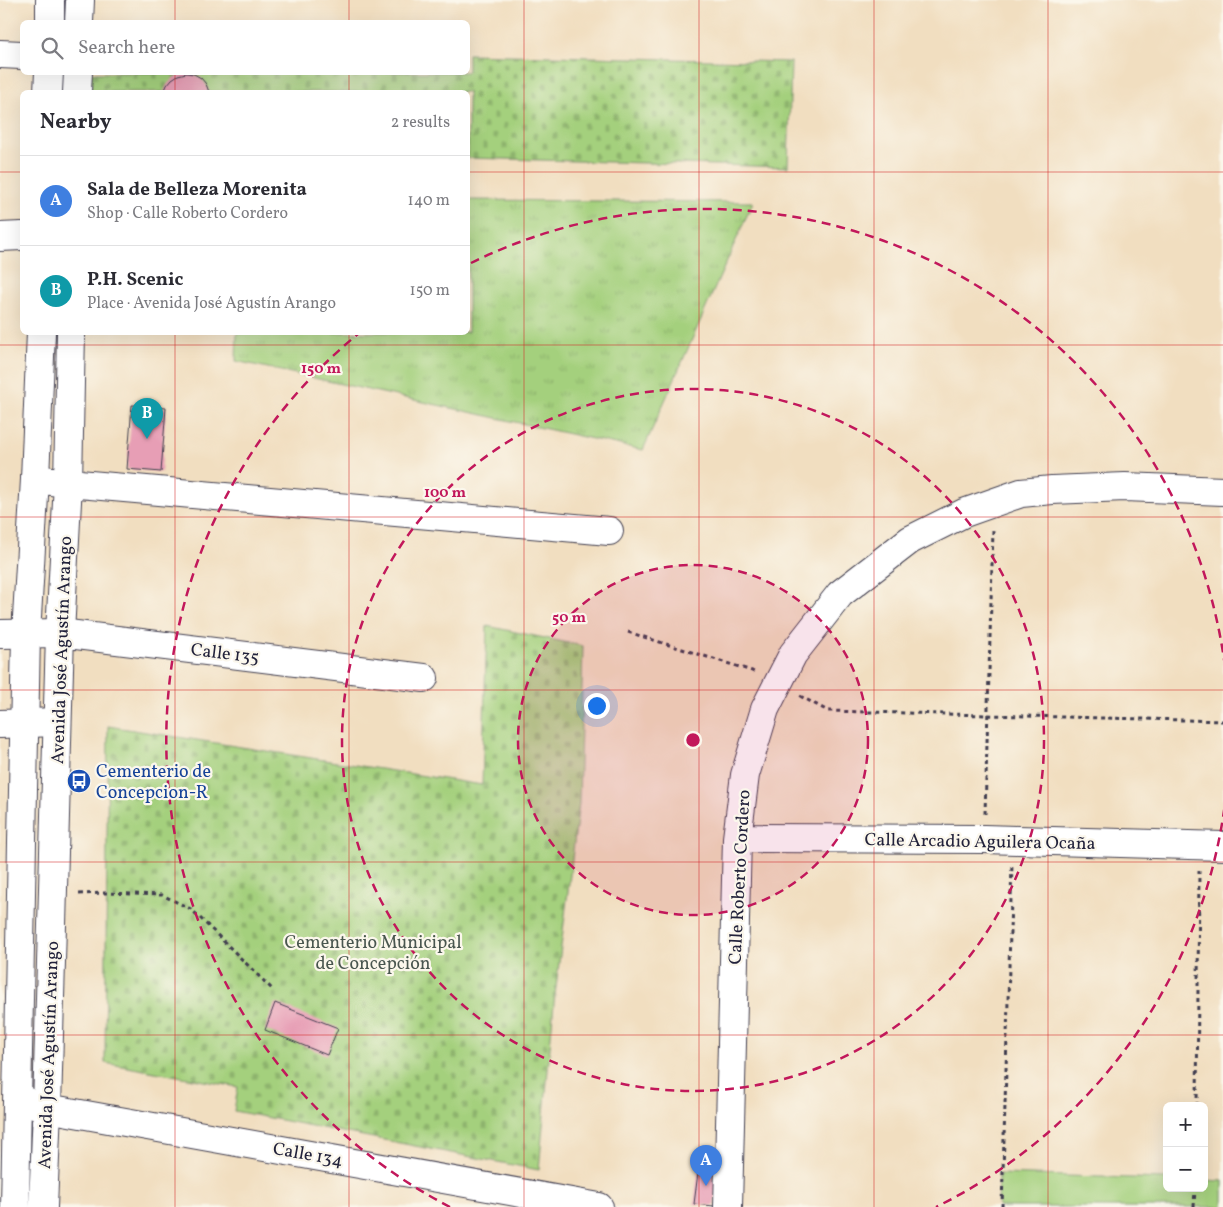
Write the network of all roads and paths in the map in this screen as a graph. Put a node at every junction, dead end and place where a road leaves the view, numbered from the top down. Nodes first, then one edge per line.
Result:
1 (50, 0) edge
2 (80, 0) edge
3 (50, 20) edge
4 (79, 20) edge
5 (0, 54) edge
6 (20, 55) edge
7 (49, 75) edge
8 (78, 75) edge
9 (48, 90) edge
10 (77, 90) edge
11 (20, 236) edge
12 (0, 237) edge
13 (41, 335) edge
14 (71, 335) edge
15 (35, 479) junction
16 (68, 483) junction
17 (1223, 491) edge
18 (993, 525) dead end
19 (609, 531) dead end
20 (60, 633) junction
21 (13, 634) edge
22 (424, 678) dead end
23 (988, 715) junction
24 (1223, 721) edge
25 (57, 722) junction
26 (12, 724) edge
27 (738, 838) junction
28 (984, 839) junction
29 (1013, 840) junction
30 (1211, 845) edge
31 (53, 894) junction
32 (274, 991) dead end
33 (18, 1099) junction
34 (1197, 1102) edge
35 (47, 1108) junction
36 (1195, 1192) edge
37 (504, 1199) edge
38 (10, 1202) edge
39 (43, 1207) edge
40 (599, 1207) edge
41 (728, 1207) edge
42 (1002, 1207) edge
43 (1194, 1207) edge

1 - 3 street
2 - 4 street
5 - 6 street
7 - 9 street
8 - 10 street
11 - 12 street
13 - 15 street, Avenida José Agustín Arango
14 - 16 street, Avenida José Agustín Arango
15 - 16 street
15 - 21 street, Avenida José Agustín Arango
16 - 19 street
16 - 20 street, Avenida José Agustín Arango
17 - 27 street, Calle Roberto Cordero
18 - 23 path
20 - 21 street, Calle 135
20 - 22 street, Calle 135
20 - 25 street, Avenida José Agustín Arango
21 - 26 street, Avenida José Agustín Arango
23 - 24 path
23 - 28 path
25 - 26 street
25 - 31 street, Avenida José Agustín Arango
26 - 33 street, Avenida José Agustín Arango
27 - 28 street, Calle Arcadio Aguilera Ocaña
27 - 41 street, Calle Roberto Cordero
28 - 29 street, Calle Arcadio Aguilera Ocaña
29 - 30 street, Calle Arcadio Aguilera Ocaña
29 - 42 path
30 - 34 path
31 - 32 path
31 - 35 street, Avenida José Agustín Arango
33 - 35 street, Calle 134
33 - 38 street, Avenida José Agustín Arango
35 - 37 street, Calle 134
35 - 39 street, Avenida José Agustín Arango
36 - 43 path
37 - 40 street, Calle 134

